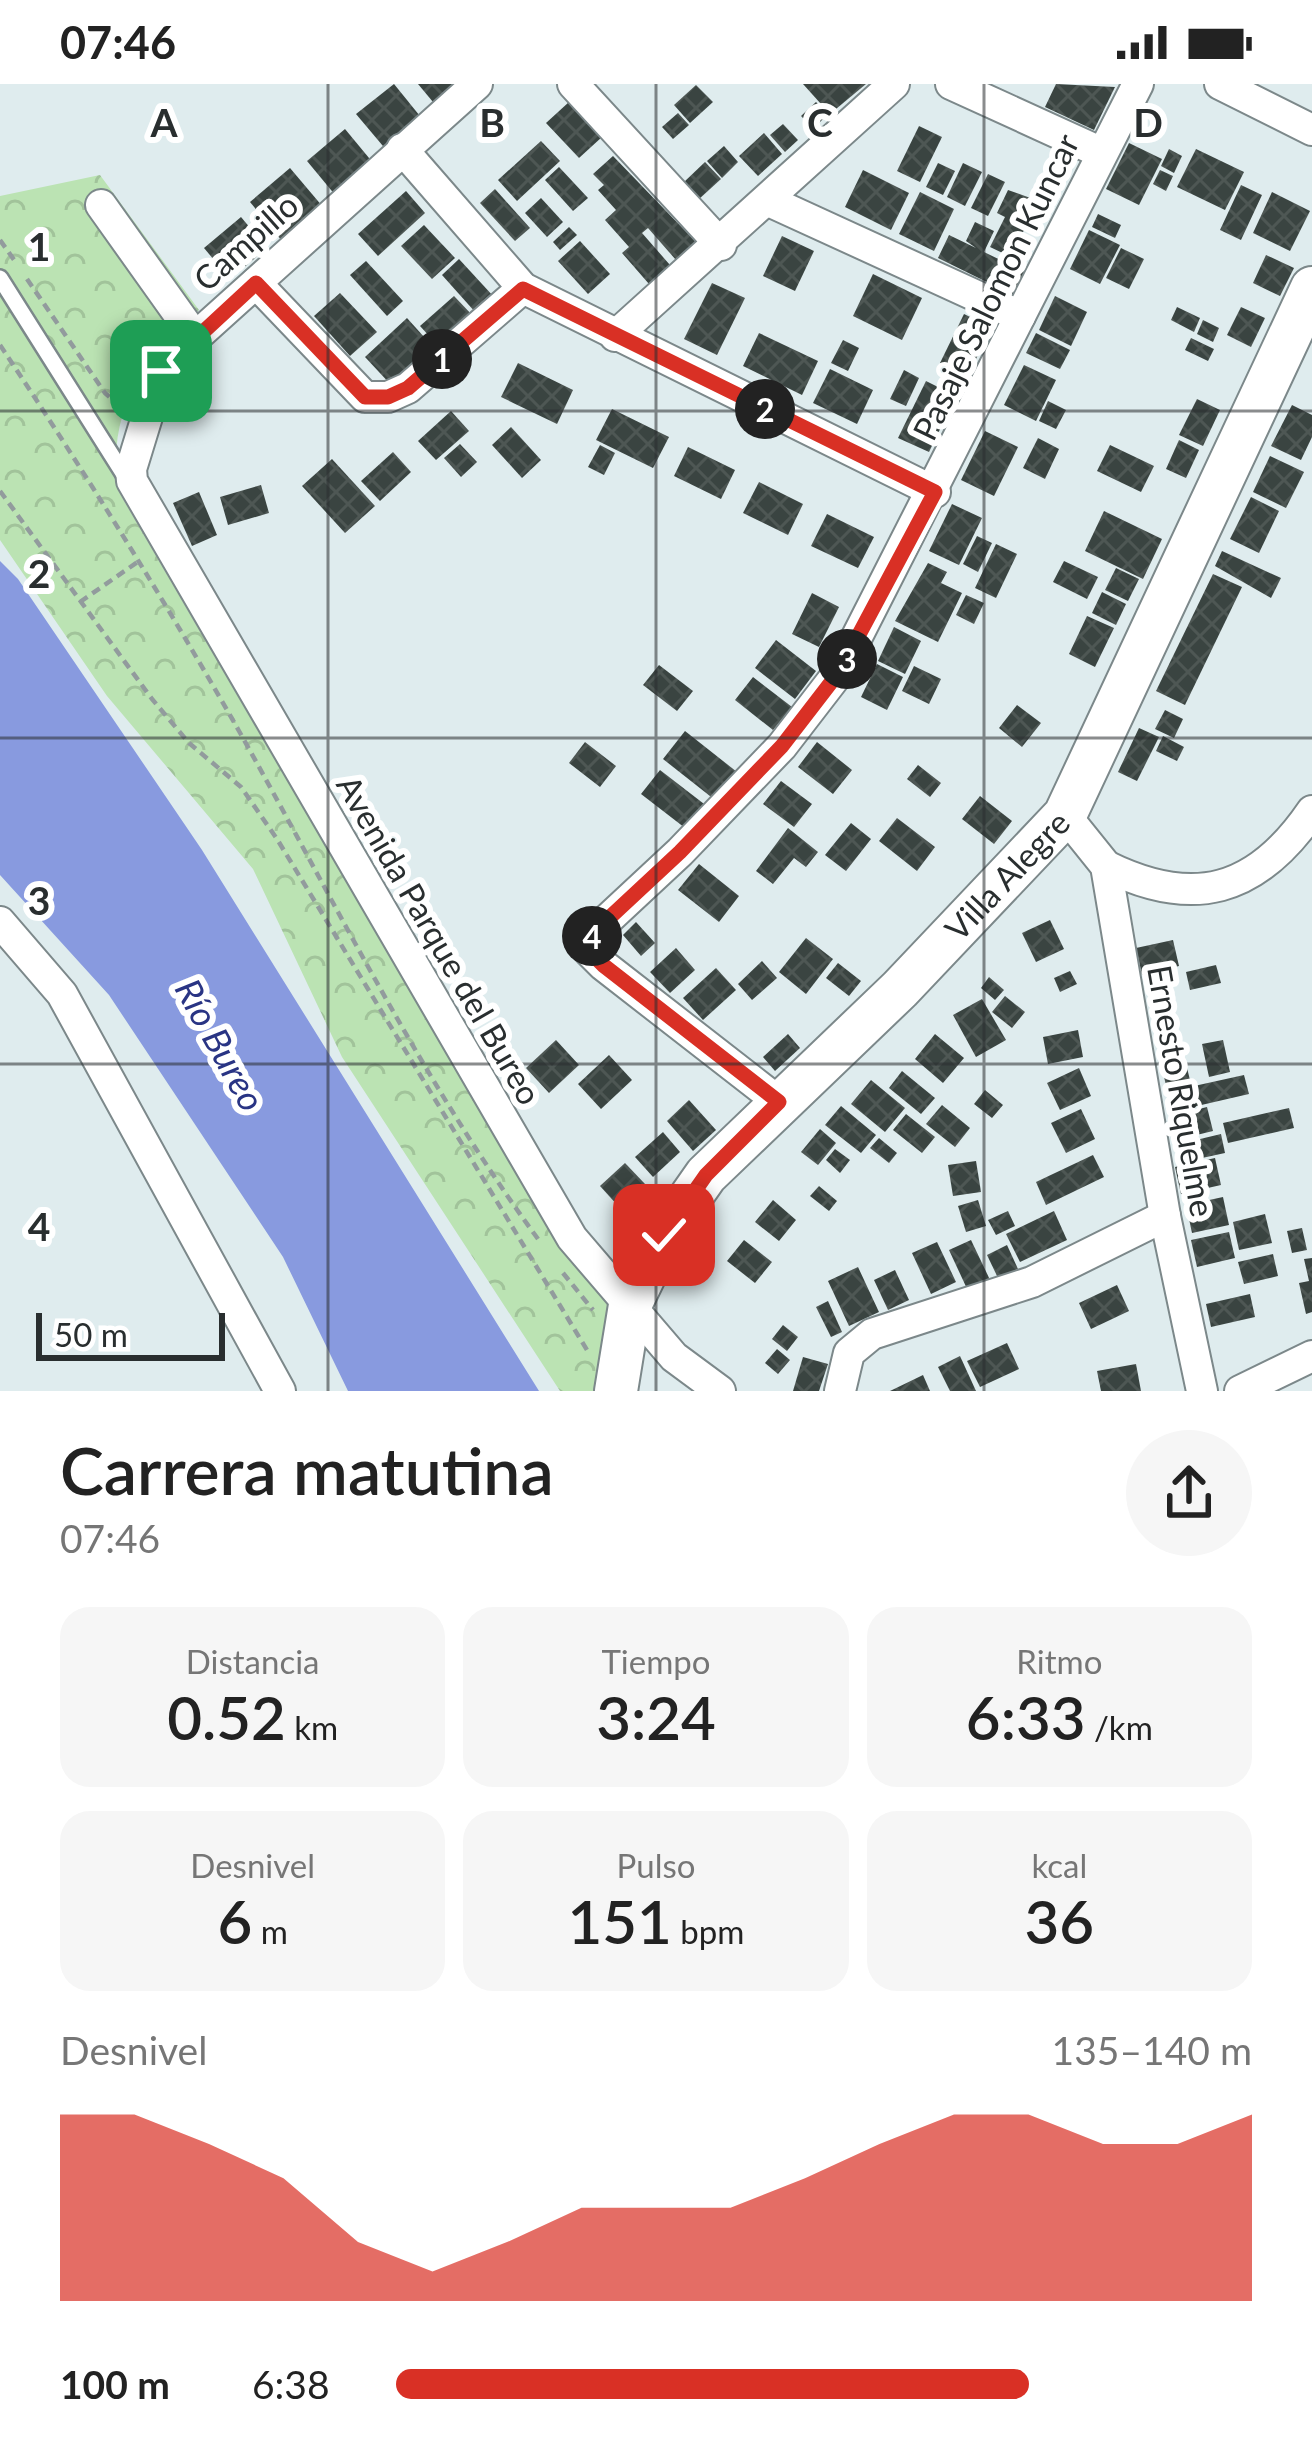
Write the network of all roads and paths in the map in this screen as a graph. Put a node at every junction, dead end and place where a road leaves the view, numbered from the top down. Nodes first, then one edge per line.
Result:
1 (477, 84) edge
2 (573, 84) edge
3 (894, 84) edge
4 (951, 84) edge
5 (1138, 84) edge
6 (1220, 84) edge
7 (1312, 130) edge
8 (402, 149) junction
9 (1102, 153) junction
10 (769, 201) junction
11 (101, 205) dead end
12 (0, 240) edge
13 (721, 245) junction
14 (0, 278) edge
15 (256, 283) junction
16 (1312, 288) edge
17 (523, 289) junction
18 (1020, 316) junction
19 (615, 336) junction
20 (195, 337) junction
21 (0, 345) edge
22 (146, 421) junction
23 (0, 491) edge
24 (935, 492) junction
25 (136, 494) junction
26 (140, 561) junction
27 (80, 602) junction
28 (1312, 811) edge
29 (1065, 815) junction
30 (1106, 866) junction
31 (0, 922) edge
32 (779, 1102) junction
33 (1165, 1216) junction
34 (548, 1253) dead end
35 (561, 1270) dead end
36 (628, 1316) junction
37 (1312, 1356) edge
38 (617, 1389) edge
39 (280, 1391) edge
40 (720, 1391) edge
41 (840, 1391) edge
42 (1202, 1391) edge
43 (1240, 1391) edge

1 - 8 street, Campillo
2 - 13 street
3 - 10 street
4 - 9 street
5 - 9 street, Pasaje Salomon Kuncar
6 - 7 street
8 - 15 street, Campillo
8 - 17 street
9 - 18 street, Pasaje Salomon Kuncar
10 - 13 street
10 - 18 street
11 - 20 street
12 - 22 path
13 - 19 street
14 - 25 lane
15 - 17 street
15 - 20 street, Campillo
16 - 29 main road, Villa Alegre
17 - 19 street
18 - 24 street, Pasaje Salomon Kuncar
19 - 24 street
20 - 22 street, Campillo
21 - 26 path
22 - 25 street, Campillo
23 - 27 path
24 - 32 street, Pasaje Salomon Kuncar
25 - 36 street, Avenida Parque del Bureo
26 - 27 path
26 - 34 path
27 - 38 path
28 - 30 street
29 - 30 street, Ernesto Riquelme
29 - 32 main road, Villa Alegre
30 - 33 street, Ernesto Riquelme
31 - 39 street
32 - 36 main road, Villa Alegre
33 - 41 street
33 - 42 street, Ernesto Riquelme
35 - 36 path
36 - 38 main road, Villa Alegre
36 - 40 street, Avenida Parque del Bureo
37 - 43 street

